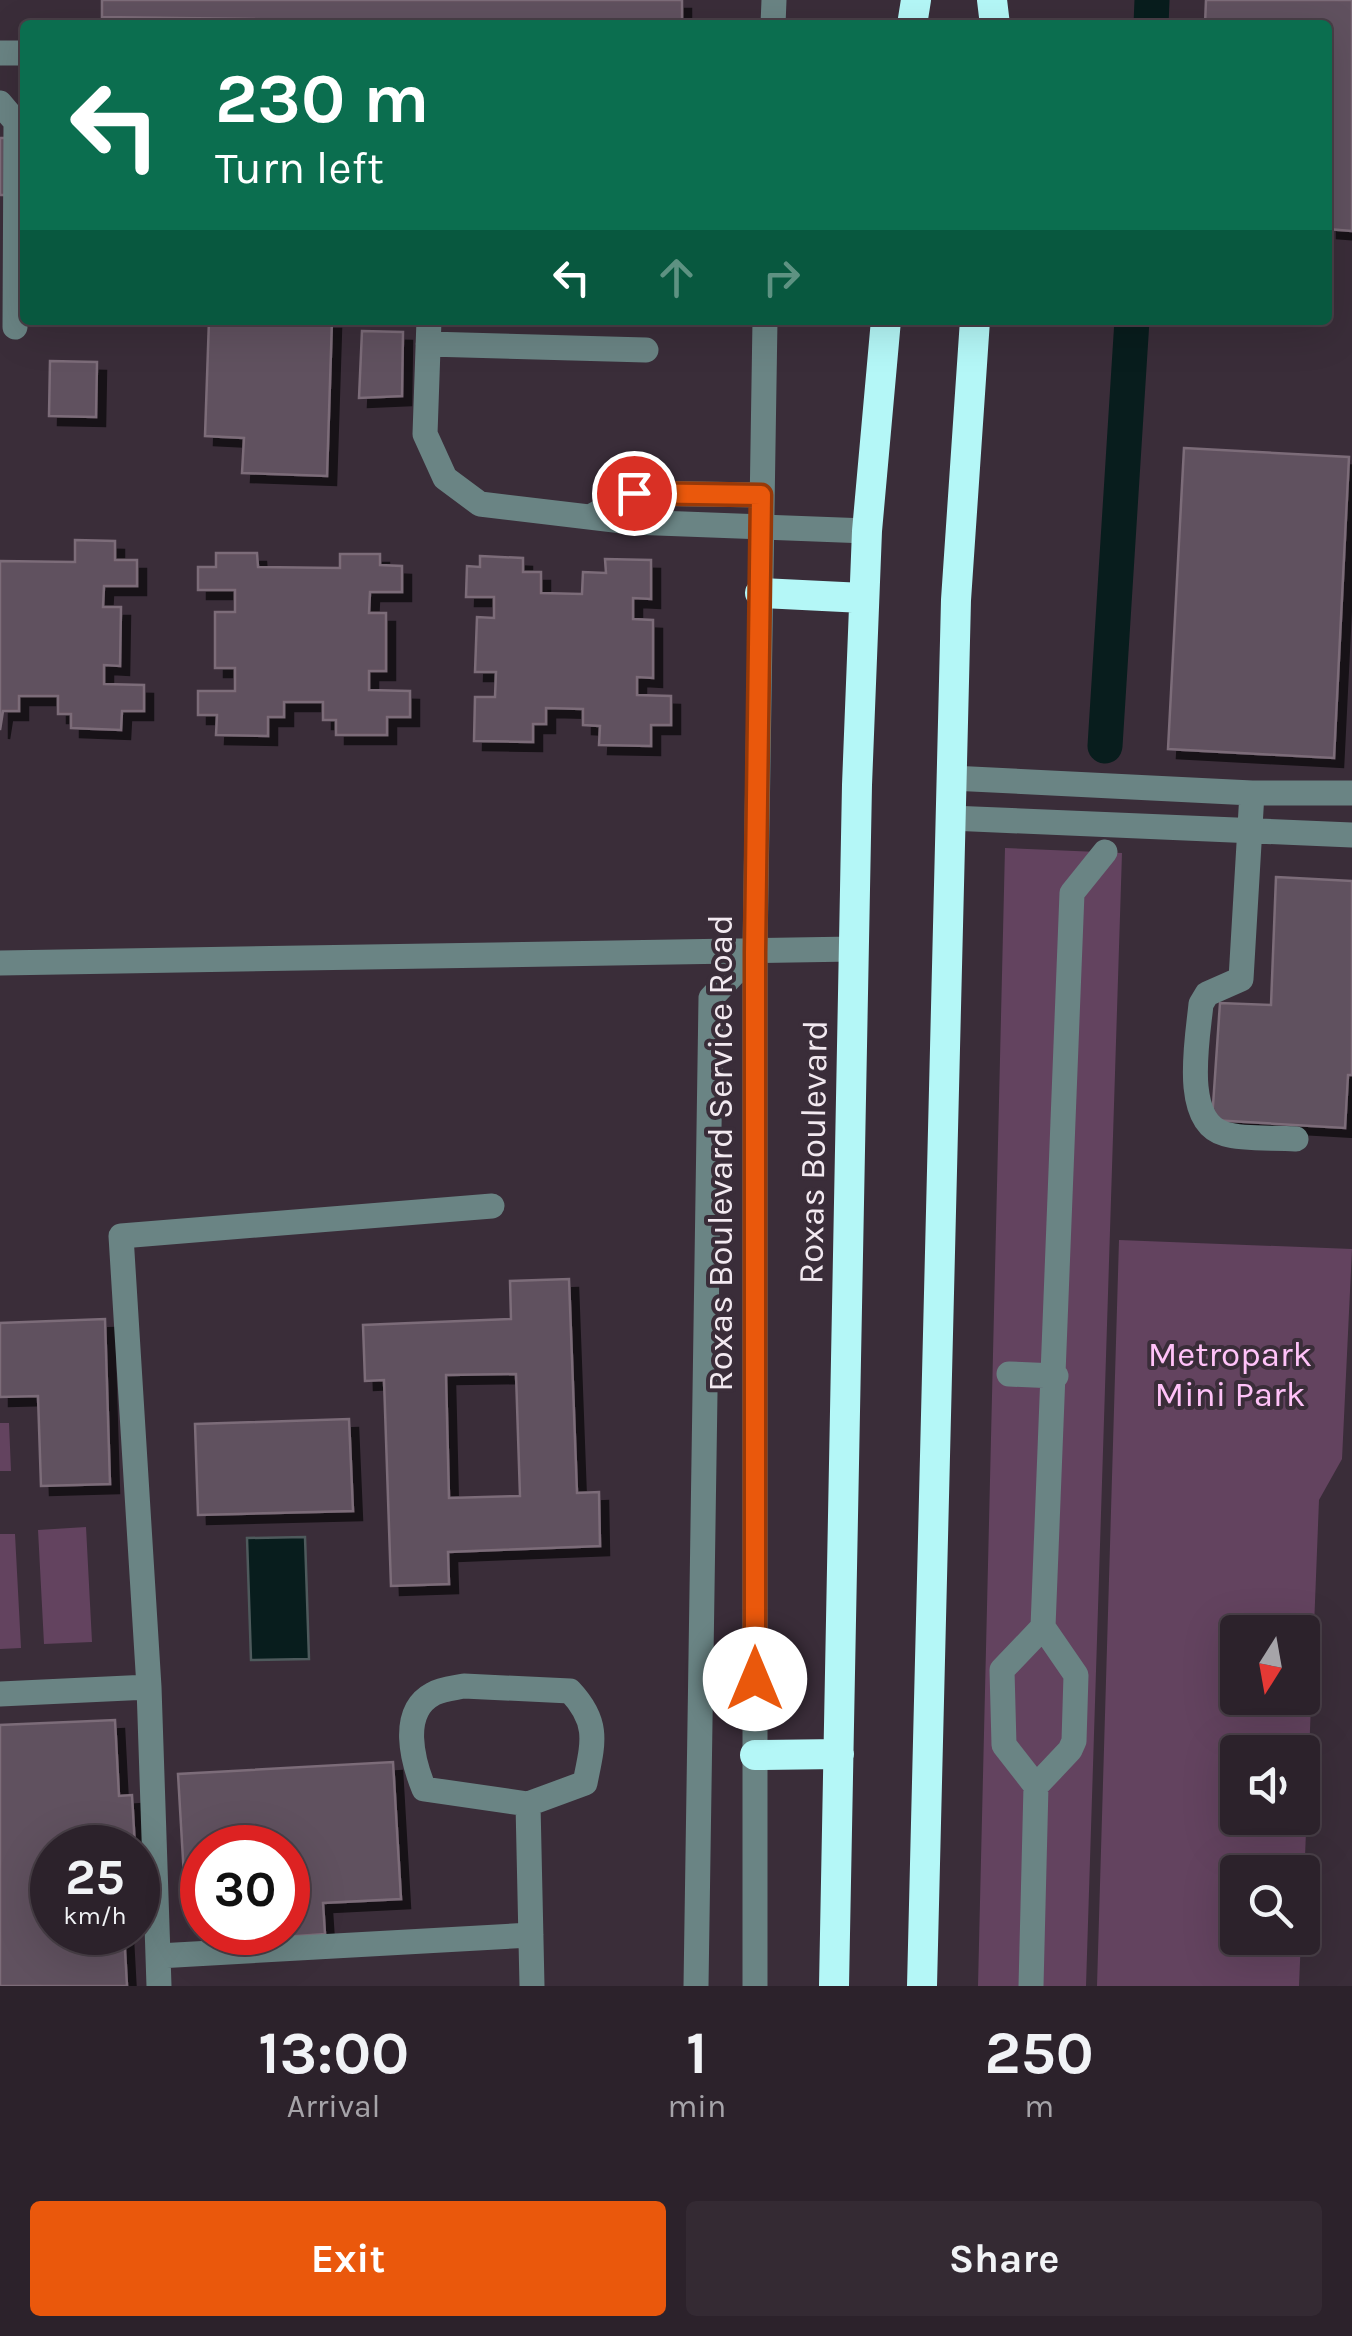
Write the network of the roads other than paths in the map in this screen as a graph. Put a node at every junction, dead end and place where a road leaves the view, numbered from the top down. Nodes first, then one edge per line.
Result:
1 (0, 104) edge
2 (765, 325) edge
3 (886, 325) edge
4 (975, 325) edge
5 (16, 328) dead end
6 (429, 332) edge
7 (646, 350) dead end
8 (761, 495) junction
9 (592, 516) junction
10 (760, 527) junction
11 (867, 531) junction
12 (760, 593) junction
13 (863, 598) junction
14 (951, 778) junction
15 (1166, 786) junction
16 (1252, 793) junction
17 (1352, 793) edge
18 (950, 818) junction
19 (1165, 827) junction
20 (1252, 831) junction
21 (1352, 835) edge
22 (1105, 852) dead end
23 (854, 949) junction
24 (755, 952) junction
25 (0, 963) edge
26 (1296, 1139) dead end
27 (492, 1206) dead end
28 (1009, 1374) dead end
29 (1056, 1376) junction
30 (1044, 1627) junction
31 (149, 1687) junction
32 (0, 1694) edge
33 (839, 1754) junction
34 (755, 1755) junction
35 (1036, 1786) junction
36 (528, 1804) junction
37 (531, 1935) junction
38 (158, 1956) junction
39 (159, 1986) edge
40 (532, 1986) edge
41 (696, 1986) edge
42 (755, 1986) edge
43 (834, 1986) edge
44 (922, 1986) edge
45 (1031, 1986) edge

1 - 5 street
2 - 8 street, Roxas Boulevard Service Road
3 - 11 highway, Roxas Boulevard
4 - 14 highway
6 - 7 street
6 - 9 street
8 - 9 street
8 - 10 street, Roxas Boulevard Service Road
9 - 10 street
10 - 11 street
10 - 12 street, Roxas Boulevard Service Road
11 - 13 highway, Roxas Boulevard
12 - 13 highway
12 - 24 street, Roxas Boulevard Service Road
13 - 23 highway, Roxas Boulevard
14 - 15 street
14 - 18 highway
15 - 16 street
15 - 19 street
16 - 17 street
16 - 20 street
18 - 19 street
18 - 44 highway
19 - 20 street
20 - 21 street
20 - 26 street
22 - 29 street
23 - 24 street
23 - 33 highway, Roxas Boulevard
24 - 25 street
24 - 34 street, Roxas Boulevard Service Road
24 - 41 street
27 - 31 street
28 - 29 street
29 - 30 street
30 - 35 street
30 - 35 street
31 - 32 street
31 - 38 street
33 - 34 highway
33 - 43 highway, Roxas Boulevard
34 - 42 street, Roxas Boulevard Service Road
35 - 45 street
36 - 36 street
36 - 37 street
37 - 38 street
37 - 40 street
38 - 39 street

